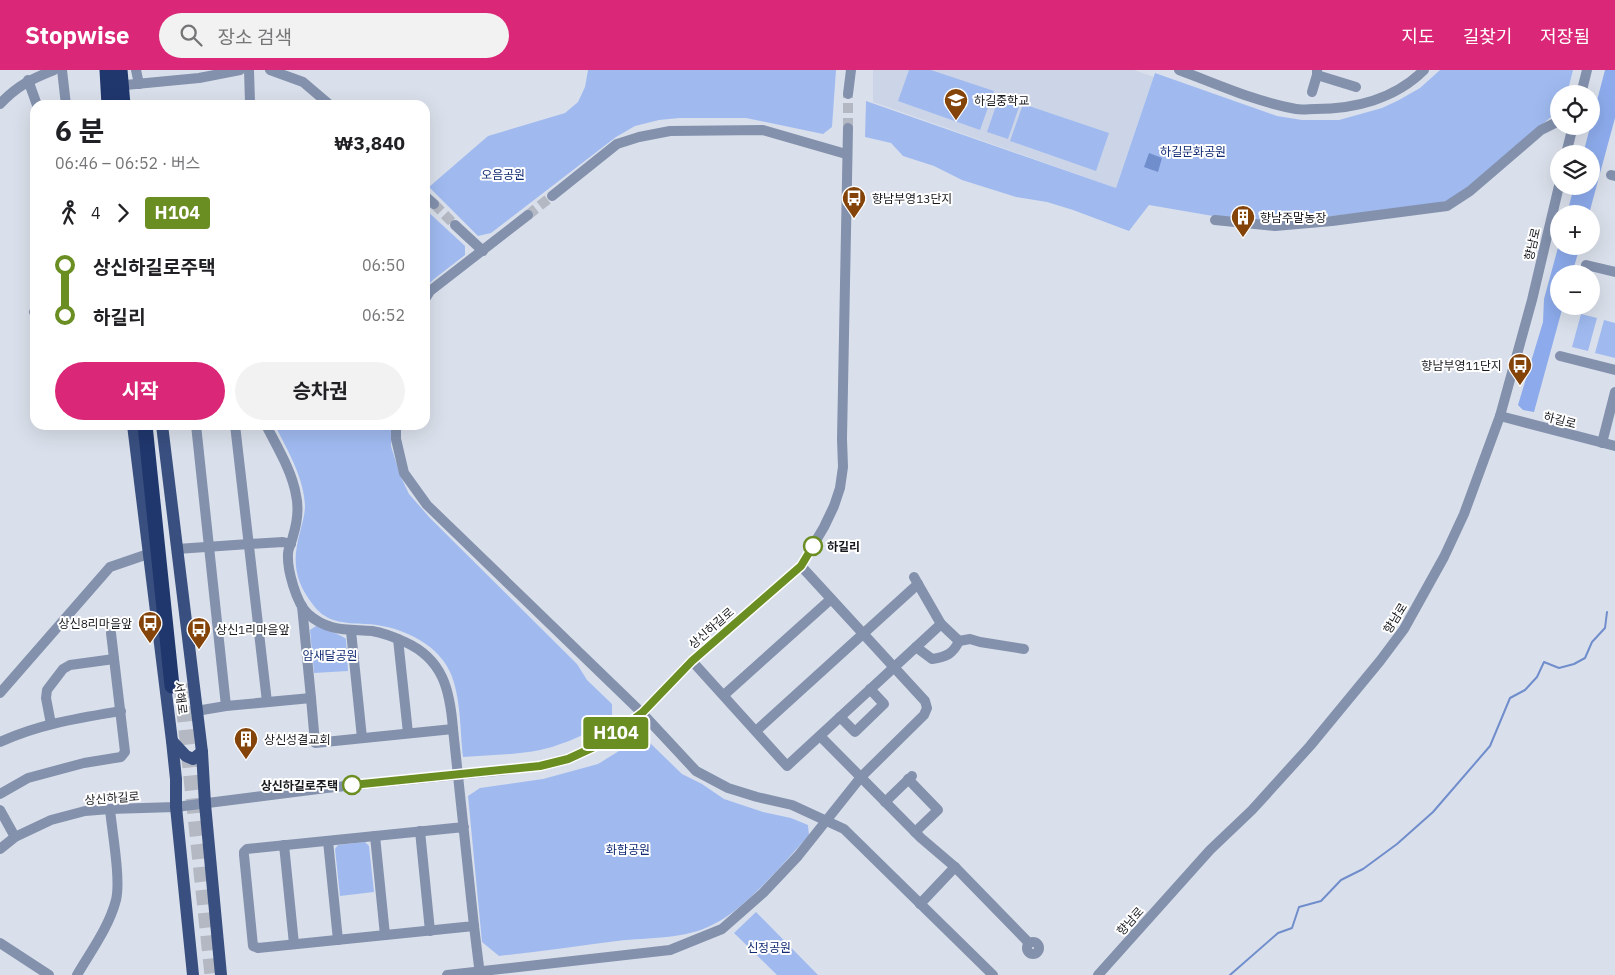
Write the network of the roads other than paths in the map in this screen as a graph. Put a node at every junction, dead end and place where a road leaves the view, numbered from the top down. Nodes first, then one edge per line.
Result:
1 (54, 70) edge
2 (62, 70) edge
3 (106, 70) edge
4 (136, 70) edge
5 (240, 70) edge
6 (249, 70) edge
7 (270, 70) edge
8 (851, 70) edge
9 (1179, 70) edge
10 (1424, 70) edge
11 (1587, 70) edge
12 (1317, 72) edge
13 (28, 80) junction
14 (117, 80) edge
15 (138, 84) junction
16 (1583, 85) edge
17 (1356, 87) dead end
18 (1312, 92) dead end
19 (848, 94) tunnel mouth
20 (35, 100) edge
21 (65, 100) edge
22 (111, 100) edge
23 (122, 100) edge
24 (250, 100) edge
25 (324, 100) edge
26 (0, 104) edge
27 (1550, 125) edge
28 (848, 128) tunnel mouth
29 (846, 154) junction
30 (1557, 195) edge
31 (552, 196) tunnel mouth
32 (430, 200) edge
33 (434, 204) tunnel mouth
34 (528, 215) tunnel mouth
35 (1215, 220) dead end
36 (455, 225) tunnel mouth
37 (483, 251) junction
38 (1600, 268) edge
39 (1615, 272) edge
40 (430, 291) edge
41 (1560, 356) dead end
42 (1615, 370) edge
43 (1615, 392) edge
44 (1500, 416) junction
45 (134, 430) edge
46 (147, 430) edge
47 (152, 430) edge
48 (163, 430) edge
49 (197, 430) edge
50 (236, 430) edge
51 (268, 430) edge
52 (396, 430) edge
53 (1602, 443) junction
54 (1615, 446) edge
55 (249, 544) junction
56 (290, 544) junction
57 (209, 546) junction
58 (177, 549) junction
59 (148, 554) junction
60 (801, 566) junction
61 (832, 599) junction
62 (302, 605) junction
63 (940, 624) junction
64 (351, 631) junction
65 (863, 633) junction
66 (111, 634) dead end
67 (398, 639) junction
68 (959, 641) junction
69 (916, 647) junction
70 (1024, 649) dead end
71 (114, 659) junction
72 (692, 661) junction
73 (894, 667) junction
74 (870, 689) junction
75 (0, 693) edge
76 (724, 696) junction
77 (311, 698) junction
78 (266, 702) junction
79 (226, 706) junction
80 (121, 711) junction
81 (196, 711) junction
82 (642, 713) junction
83 (840, 716) junction
84 (51, 724) junction
85 (453, 729) junction
86 (756, 731) junction
87 (408, 733) junction
88 (820, 736) junction
89 (362, 738) junction
90 (172, 741) junction
91 (0, 742) edge
92 (202, 752) junction
93 (540, 766) tunnel mouth
94 (506, 770) tunnel mouth
95 (459, 775) junction
96 (861, 777) junction
97 (0, 794) edge
98 (885, 802) junction
99 (205, 804) junction
100 (176, 807) junction
101 (110, 808) junction
102 (0, 810) edge
103 (826, 820) junction
104 (464, 827) junction
105 (420, 831) junction
106 (915, 832) junction
107 (375, 836) junction
108 (15, 837) junction
109 (328, 841) junction
110 (284, 845) junction
111 (0, 849) edge
112 (955, 867) junction
113 (920, 904) junction
114 (474, 926) junction
115 (430, 930) junction
116 (385, 935) junction
117 (338, 940) junction
118 (0, 943) edge
119 (1028, 943) dead end
120 (294, 944) junction
121 (480, 973) edge
122 (49, 975) edge
123 (77, 975) edge
124 (193, 975) edge
125 (221, 975) edge
126 (447, 975) edge
127 (993, 975) edge
128 (1098, 975) edge

1 - 13 street
2 - 21 street
3 - 14 highway
4 - 15 street
5 - 15 street
6 - 24 street
7 - 25 street
8 - 19 street
9 - 10 street
11 - 16 street
12 - 17 street
12 - 18 street
13 - 20 street
13 - 26 street
14 - 15 street
14 - 22 highway
14 - 23 highway
27 - 35 street
28 - 29 street, 상신하길로
29 - 31 street
29 - 60 street, 상신하길로
30 - 44 street, 향남로
32 - 33 street
34 - 37 street
36 - 37 street
37 - 40 street
38 - 39 street
41 - 42 street
43 - 53 street
44 - 53 street, 하길로
44 - 128 street, 향남로
45 - 59 main road, 서해로
46 - 47 highway, 서해로
48 - 58 main road, 서해로
49 - 57 street
50 - 55 street
51 - 56 street
52 - 82 street
53 - 54 street, 하길로
55 - 56 street
55 - 57 street
55 - 78 street
56 - 62 street
57 - 58 street
57 - 79 street
58 - 81 main road, 서해로
59 - 75 street
59 - 90 main road, 서해로
60 - 61 street
60 - 72 street, 상신하길로
61 - 65 street
61 - 76 street
62 - 64 street
62 - 77 street
63 - 65 street
63 - 68 street
63 - 69 street
64 - 67 street
64 - 89 street
65 - 73 street
65 - 86 street
66 - 71 street
67 - 85 street
67 - 87 street
68 - 69 street
68 - 70 street
69 - 73 street
71 - 80 street
71 - 84 street
72 - 76 street
72 - 82 street, 상신하길로
73 - 74 street
73 - 96 street
74 - 83 street
74 - 83 street
76 - 86 street
77 - 78 street
77 - 89 street
78 - 79 street
79 - 81 street
80 - 84 street
80 - 97 street
81 - 92 main road, 서해로
82 - 93 street, 상신하길로
82 - 103 street
83 - 88 street
84 - 91 street
85 - 87 street
85 - 95 street
86 - 88 street
87 - 89 street
88 - 96 street
90 - 92 main road
90 - 100 main road, 서해로
92 - 99 main road, 서해로
94 - 95 street, 상신하길로
95 - 99 street, 상신하길로
95 - 104 street
96 - 98 street
96 - 103 street
98 - 106 street
98 - 106 street
99 - 100 street, 상신하길로
99 - 125 main road, 서해로
100 - 101 street, 상신하길로
100 - 124 main road, 서해로
101 - 108 street, 상신하길로
101 - 123 street
102 - 108 street
103 - 113 street
103 - 121 street
104 - 105 street
104 - 114 street
105 - 107 street
105 - 115 street
106 - 112 street
107 - 109 street
107 - 116 street
108 - 111 street, 상신하길로
109 - 110 street
109 - 117 street
110 - 120 street
110 - 120 street
112 - 113 street
112 - 119 street
113 - 127 street
114 - 115 street
114 - 121 street
115 - 116 street
116 - 117 street
117 - 120 street
118 - 122 street
121 - 126 street

